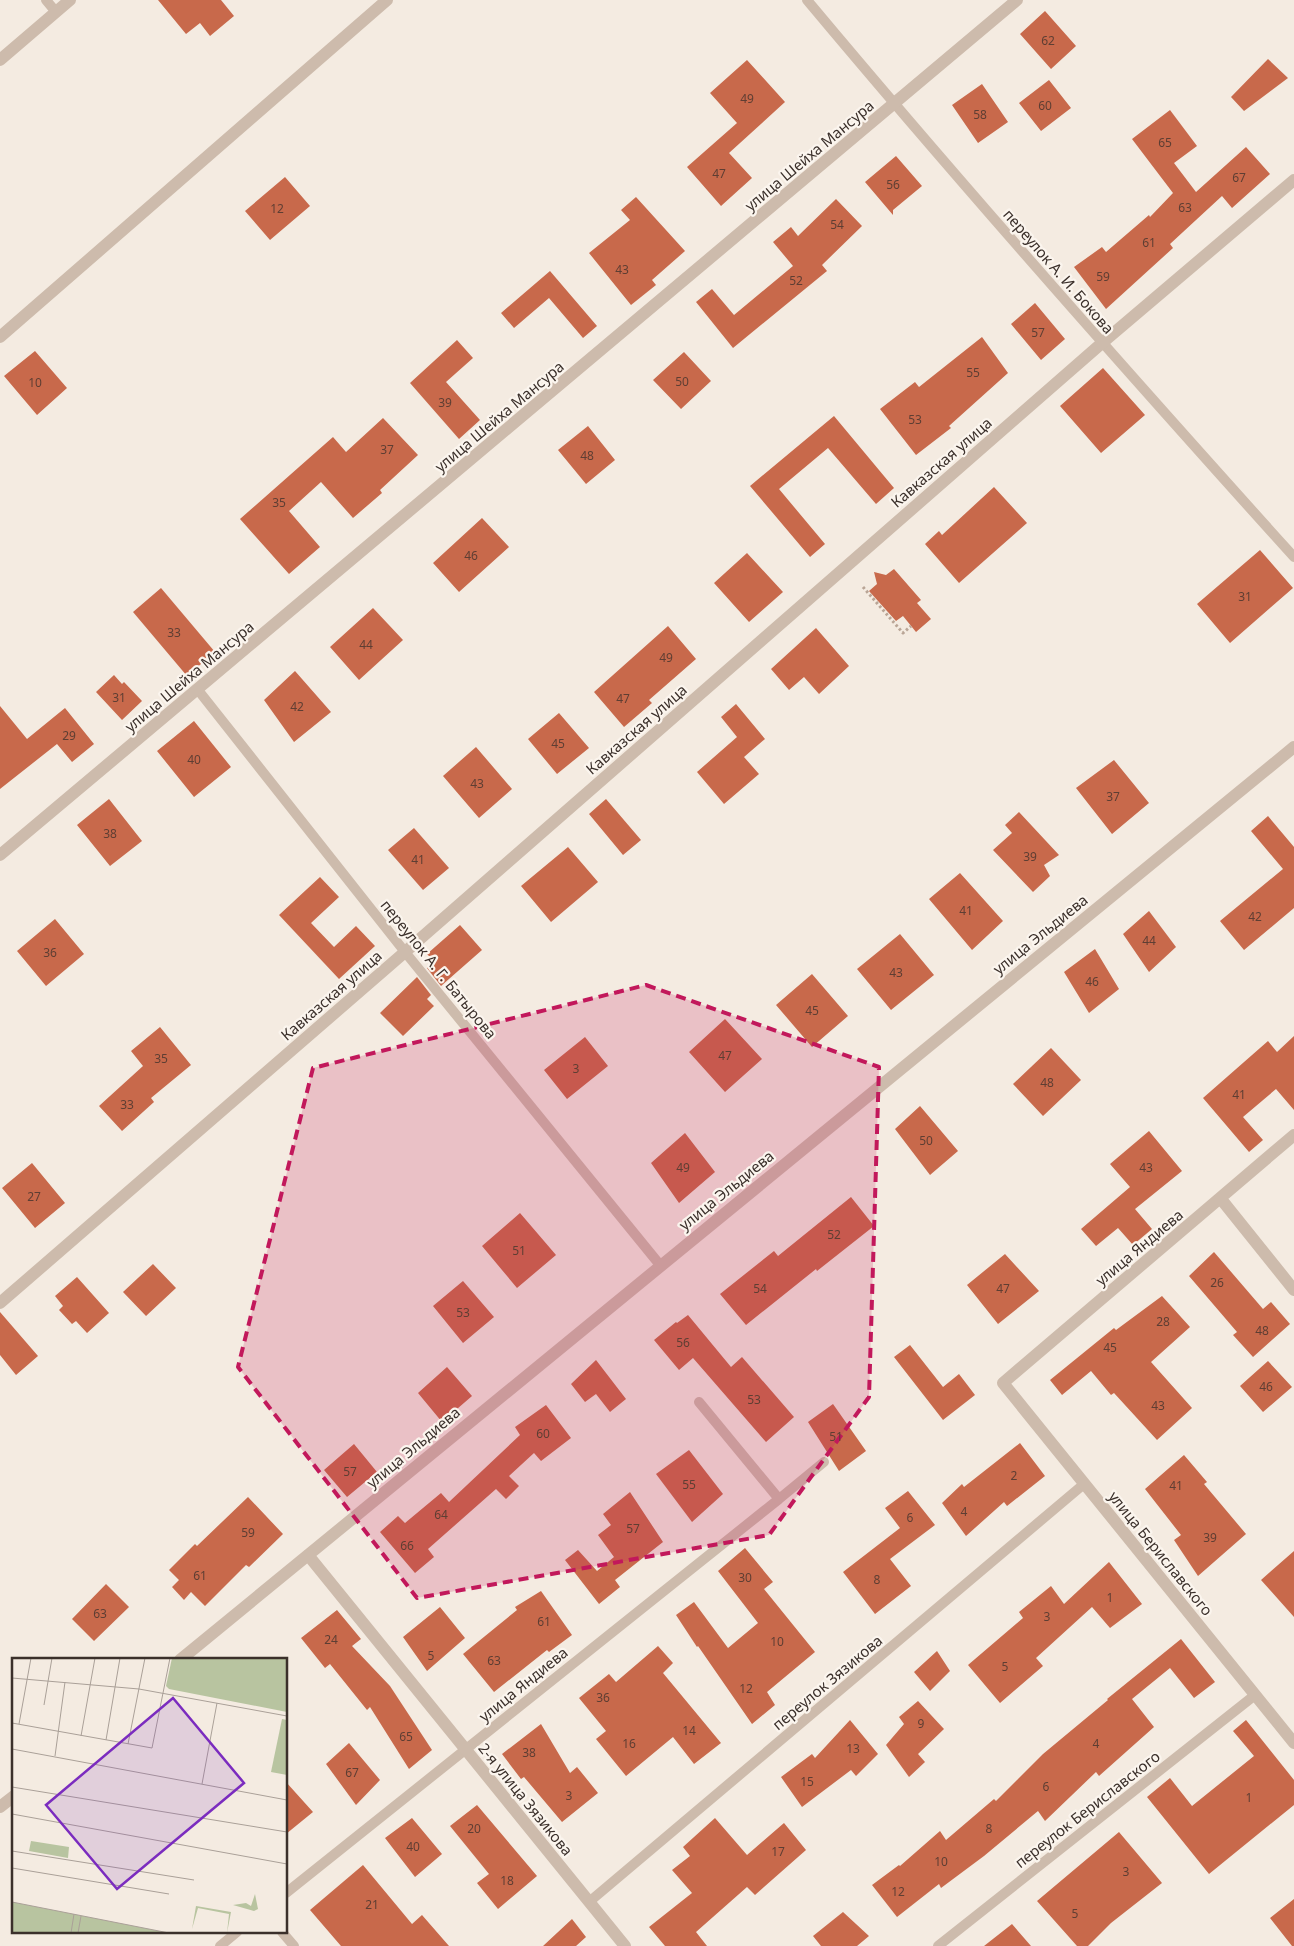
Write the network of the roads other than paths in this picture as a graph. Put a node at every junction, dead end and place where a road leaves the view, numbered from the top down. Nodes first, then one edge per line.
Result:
1 (46, 0) edge
2 (70, 0) edge
3 (387, 0) edge
4 (807, 0) edge
5 (1017, 0) edge
6 (56, 12) junction
7 (0, 60) edge
8 (894, 104) junction
9 (1294, 180) edge
10 (0, 337) edge
11 (1102, 343) junction
12 (1294, 557) edge
13 (198, 690) junction
14 (1294, 747) edge
15 (0, 855) edge
16 (405, 952) junction
17 (1294, 1135) edge
18 (1220, 1199) junction
19 (660, 1265) junction
20 (1294, 1290) edge
21 (0, 1303) edge
22 (1003, 1383) joint
23 (699, 1402) dead end
24 (824, 1462) dead end
25 (1084, 1484) junction
26 (779, 1499) junction
27 (308, 1555) junction
28 (182, 1658) edge
29 (1255, 1695) junction
30 (1294, 1744) edge
31 (466, 1751) junction
32 (12, 1798) edge
33 (0, 1807) edge
34 (288, 1891) edge
35 (589, 1902) junction
36 (235, 1934) edge
37 (284, 1934) edge
38 (220, 1946) edge
39 (294, 1946) edge
40 (625, 1946) edge
41 (938, 1946) edge

1 - 6 lane
2 - 6 street
3 - 10 street
4 - 8 lane, переулок А. И. Бокова
5 - 8 street, улица Шейха Мансура
6 - 7 street
8 - 11 lane, переулок А. И. Бокова
8 - 13 street, улица Шейха Мансура
9 - 11 street, Кавказская улица
11 - 12 lane, переулок А. И. Бокова
11 - 16 street, Кавказская улица
13 - 15 street, улица Шейха Мансура
13 - 16 lane, переулок А. Г. Батырова
14 - 19 street, улица Эльдиева
16 - 19 lane, переулок А. Г. Батырова
16 - 21 street, Кавказская улица
17 - 18 street, улица Яндиева
18 - 20 street
18 - 22 street, улица Яндиева
19 - 27 street, улица Эльдиева
22 - 25 street, улица Бериславского
23 - 26 lane
24 - 26 lane, улица Яндиева
25 - 29 street, улица Бериславского
25 - 35 lane, переулок Зязикова
26 - 31 lane, улица Яндиева
27 - 28 street, улица Эльдиева
27 - 31 street, 2-я улица Зязикова
29 - 30 street, улица Бериславского
29 - 41 lane, переулок Бериславского
31 - 34 lane, улица Яндиева
31 - 35 street, 2-я улица Зязикова
32 - 33 street
35 - 40 street, 2-я улица Зязикова
36 - 38 lane
37 - 39 lane

